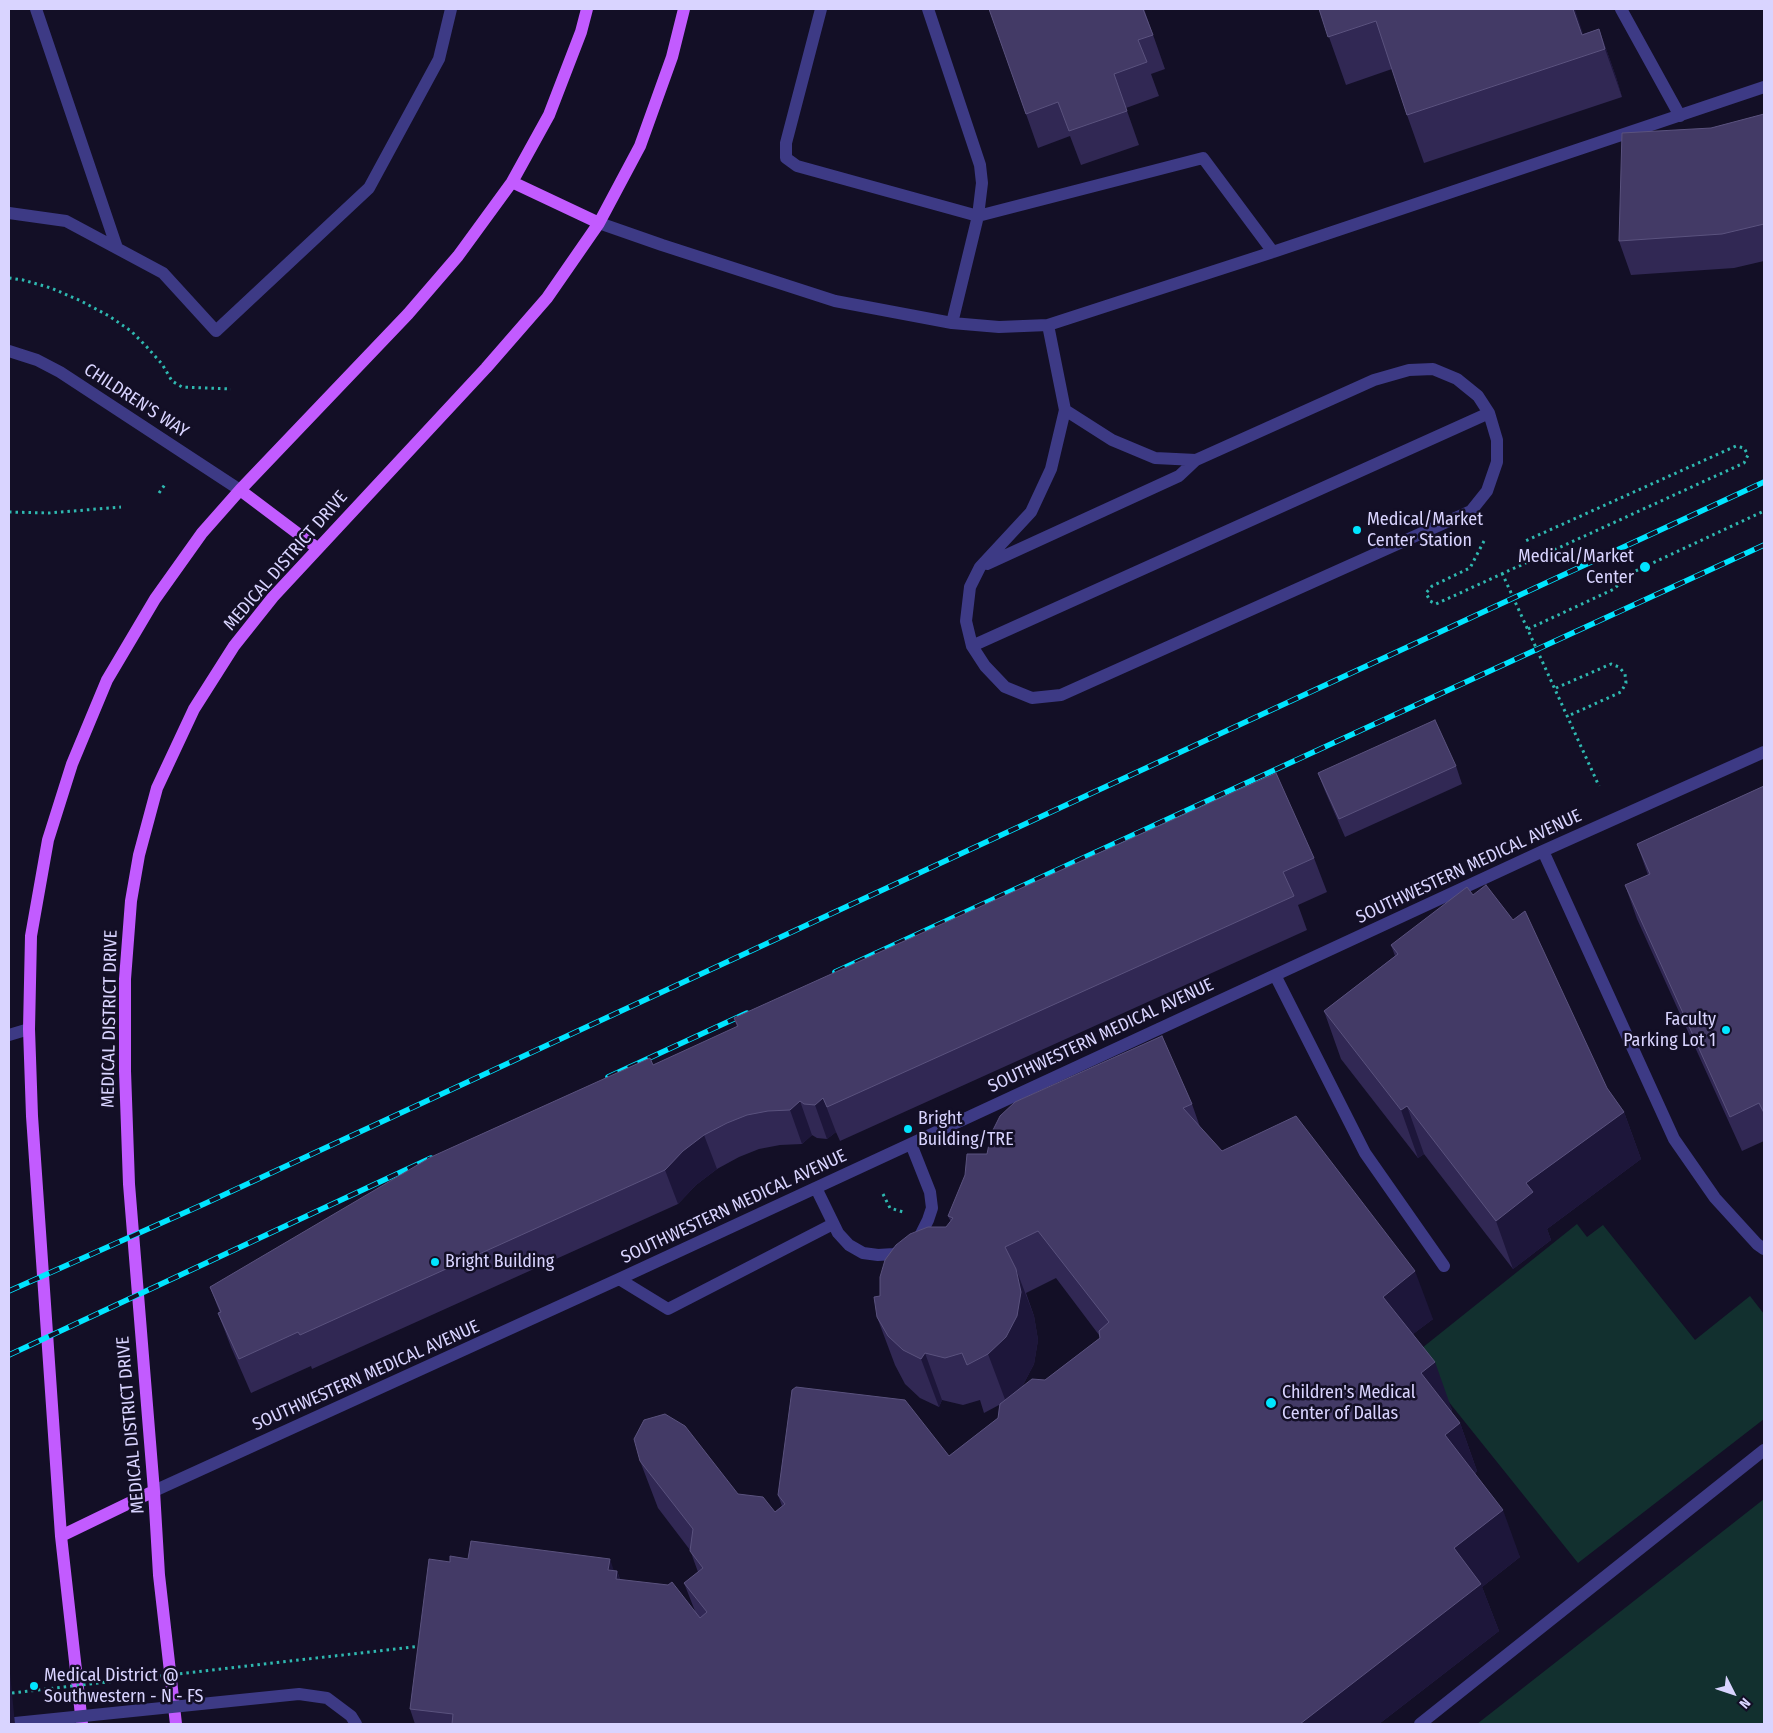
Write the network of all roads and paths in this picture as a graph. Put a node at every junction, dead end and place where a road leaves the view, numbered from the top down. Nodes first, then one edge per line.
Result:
1 (36, 9) edge
2 (451, 9) edge
3 (587, 9) edge
4 (684, 9) edge
5 (821, 9) edge
6 (928, 9) edge
7 (1621, 9) edge
8 (1764, 87) edge
9 (1680, 116) junction
10 (512, 182) junction
11 (9, 213) edge
12 (978, 216) junction
13 (599, 223) junction
14 (118, 248) junction
15 (1273, 252) junction
16 (9, 278) edge
17 (952, 323) junction
18 (1048, 325) junction
19 (9, 351) edge
20 (231, 389) dead end
21 (1065, 410) junction
22 (1489, 413) junction
23 (1196, 460) junction
24 (166, 483) dead end
25 (240, 490) junction
26 (159, 493) dead end
27 (121, 507) dead end
28 (1764, 511) edge
29 (9, 512) edge
30 (1484, 541) dead end
31 (1523, 542) dead end
32 (317, 548) junction
33 (980, 567) junction
34 (1502, 573) junction
35 (1528, 629) junction
36 (972, 646) junction
37 (1556, 688) junction
38 (1568, 716) junction
39 (1764, 752) edge
40 (1599, 786) dead end
41 (1543, 851) junction
42 (1275, 976) junction
43 (29, 1029) junction
44 (9, 1035) edge
45 (911, 1144) junction
46 (816, 1188) junction
47 (883, 1194) dead end
48 (906, 1213) dead end
49 (833, 1224) junction
50 (1764, 1249) edge
51 (1444, 1266) dead end
52 (619, 1279) junction
53 (1764, 1450) edge
54 (154, 1492) junction
55 (61, 1536) junction
56 (422, 1646) edge
57 (12, 1693) dead end
58 (15, 1723) dead end
59 (82, 1724) edge
60 (176, 1724) edge
61 (356, 1724) edge
62 (1420, 1724) edge

1 - 14 street
2 - 14 street
3 - 10 main road
4 - 13 main road, MEDICAL DISTRICT DRIVE
5 - 12 street
6 - 12 street
7 - 9 street
8 - 9 street
9 - 15 street
10 - 13 main road
10 - 25 main road
11 - 14 street
12 - 15 street
12 - 17 street
13 - 17 street
13 - 32 main road, MEDICAL DISTRICT DRIVE
15 - 18 street
16 - 20 path
17 - 18 street
18 - 21 street
19 - 25 street, CHILDREN'S WAY
21 - 23 street
21 - 33 street
22 - 23 street
22 - 36 street
22 - 36 street
23 - 33 street
24 - 26 path
25 - 32 main road
25 - 43 main road
27 - 29 path
28 - 35 path
30 - 34 path
31 - 34 path
32 - 54 main road, MEDICAL DISTRICT DRIVE
33 - 36 street
34 - 35 path
35 - 37 path
37 - 38 path
37 - 38 path
38 - 40 path
39 - 41 street, SOUTHWESTERN MEDICAL AVENUE
41 - 42 street, SOUTHWESTERN MEDICAL AVENUE
41 - 50 street
42 - 45 street, SOUTHWESTERN MEDICAL AVENUE
42 - 51 street
43 - 44 street
43 - 55 main road
45 - 46 street, SOUTHWESTERN MEDICAL AVENUE
45 - 49 street
46 - 49 street
46 - 52 street, SOUTHWESTERN MEDICAL AVENUE
47 - 48 path
49 - 52 street
52 - 54 street, SOUTHWESTERN MEDICAL AVENUE
53 - 62 street
54 - 55 main road
54 - 60 main road, MEDICAL DISTRICT DRIVE
55 - 59 main road
56 - 57 path, bridge
58 - 61 street, bridge

